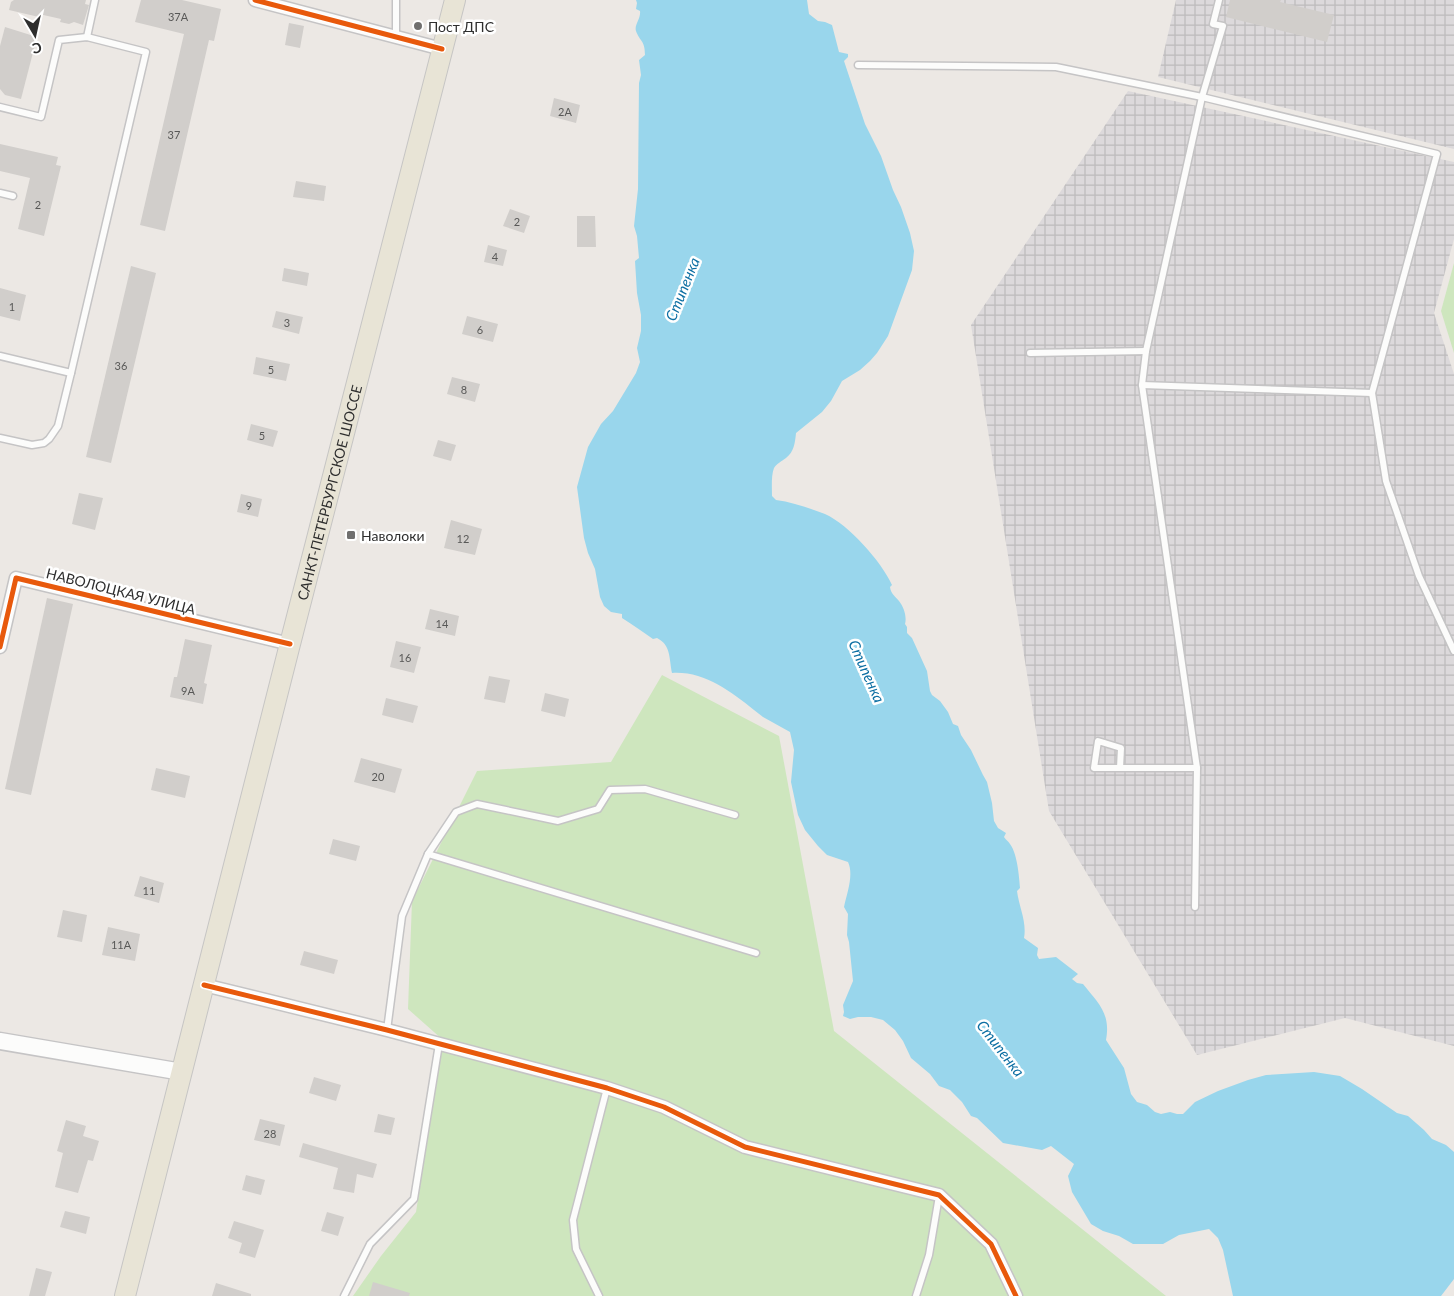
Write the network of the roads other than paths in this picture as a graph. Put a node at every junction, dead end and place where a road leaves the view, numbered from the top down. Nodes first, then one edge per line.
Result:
1 (95, 0) edge
2 (255, 0) edge
3 (396, 0) edge
4 (455, 0) edge
5 (1219, 0) edge
6 (87, 37) junction
7 (396, 37) junction
8 (442, 49) junction
9 (858, 65) dead end
10 (1202, 97) junction
11 (0, 107) edge
12 (0, 193) edge
13 (12, 196) dead end
14 (1146, 351) junction
15 (1030, 353) dead end
16 (0, 356) edge
17 (70, 373) junction
18 (1142, 385) junction
19 (1372, 393) junction
20 (0, 438) edge
21 (290, 644) junction
22 (0, 646) edge
23 (1454, 651) edge
24 (1120, 768) junction
25 (1196, 768) junction
26 (735, 815) dead end
27 (428, 854) junction
28 (1195, 907) dead end
29 (756, 953) dead end
30 (204, 985) junction
31 (386, 1030) junction
32 (0, 1041) edge
33 (439, 1044) junction
34 (182, 1072) junction
35 (607, 1088) junction
36 (939, 1195) junction
37 (125, 1296) edge
38 (344, 1296) edge
39 (599, 1296) edge
40 (916, 1296) edge
41 (1016, 1296) edge

1 - 6 lane
2 - 7 street
3 - 7 lane
4 - 8 main road, САНКТ-ПЕТЕРБУРГСКОЕ ШОССЕ
5 - 10 lane
6 - 11 lane
6 - 17 lane
7 - 8 street
8 - 21 main road, САНКТ-ПЕТЕРБУРГСКОЕ ШОССЕ
9 - 10 lane
10 - 14 lane
10 - 19 lane
12 - 13 lane
14 - 15 lane
14 - 18 lane
16 - 17 lane
17 - 20 lane
18 - 19 lane
18 - 25 lane
19 - 23 lane
21 - 22 street, НАВОЛОЦКАЯ УЛИЦА
21 - 30 main road, САНКТ-ПЕТЕРБУРГСКОЕ ШОССЕ
24 - 24 lane
24 - 25 lane
25 - 28 lane
26 - 27 lane
27 - 29 lane
27 - 31 lane
30 - 31 street
30 - 34 main road, САНКТ-ПЕТЕРБУРГСКОЕ ШОССЕ
31 - 33 street
32 - 34 street
33 - 35 street
33 - 38 lane
34 - 37 main road, САНКТ-ПЕТЕРБУРГСКОЕ ШОССЕ
35 - 36 street
35 - 39 lane
36 - 40 lane
36 - 41 street

